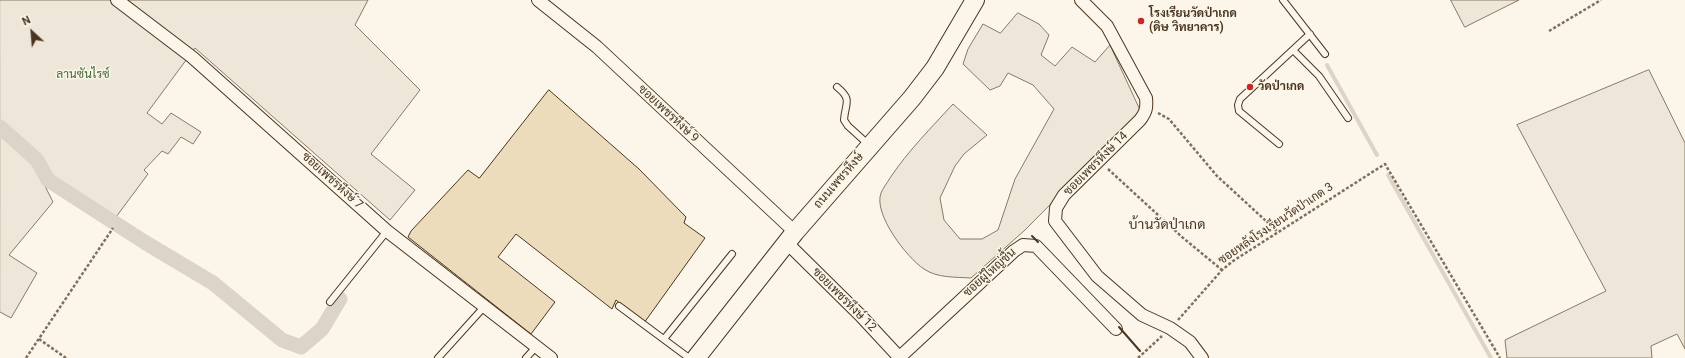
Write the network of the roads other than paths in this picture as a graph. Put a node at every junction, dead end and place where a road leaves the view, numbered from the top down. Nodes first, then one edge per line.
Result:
1 (117, 0) edge
2 (538, 0) edge
3 (975, 0) edge
4 (1081, 0) edge
5 (1283, 0) edge
6 (1310, 34) junction
7 (1293, 50) junction
8 (1325, 54) dead end
9 (837, 87) dead end
10 (1348, 118) dead end
11 (1279, 144) dead end
12 (870, 147) junction
13 (387, 231) junction
14 (791, 238) junction
15 (732, 254) dead end
16 (330, 302) dead end
17 (620, 306) dead end
18 (484, 307) junction
19 (1116, 329) dead end
20 (664, 339) junction
21 (536, 347) junction
22 (438, 358) edge
23 (526, 358) edge
24 (551, 358) edge
25 (689, 358) edge
26 (696, 358) edge
27 (900, 358) edge
28 (1202, 358) edge

1 - 13 street, ซอยเพชรหึงษ์ 7
2 - 14 street, ซอยเพชรหึงษ์ 9
3 - 12 main road, ถนนเพชรหึงษ์
4 - 28 street, ซอยเพชรหึงษ์ 14
5 - 6 lane
6 - 7 lane
6 - 8 lane
7 - 10 lane
7 - 11 lane
9 - 12 lane
12 - 14 main road, ถนนเพชรหึงษ์
13 - 16 lane
13 - 18 street, ซอยเพชรหึงษ์ 7
14 - 26 main road, ถนนเพชรหึงษ์
14 - 27 street, ซอยเพชรหึงษ์ 12
15 - 20 lane
17 - 20 lane
18 - 21 street, ซอยเพชรหึงษ์ 7
18 - 22 lane
19 - 27 street, ซอยผู้ใหญ่ชื้น
20 - 25 lane
21 - 23 lane
21 - 24 street, ซอยเพชรหึงษ์ 7

